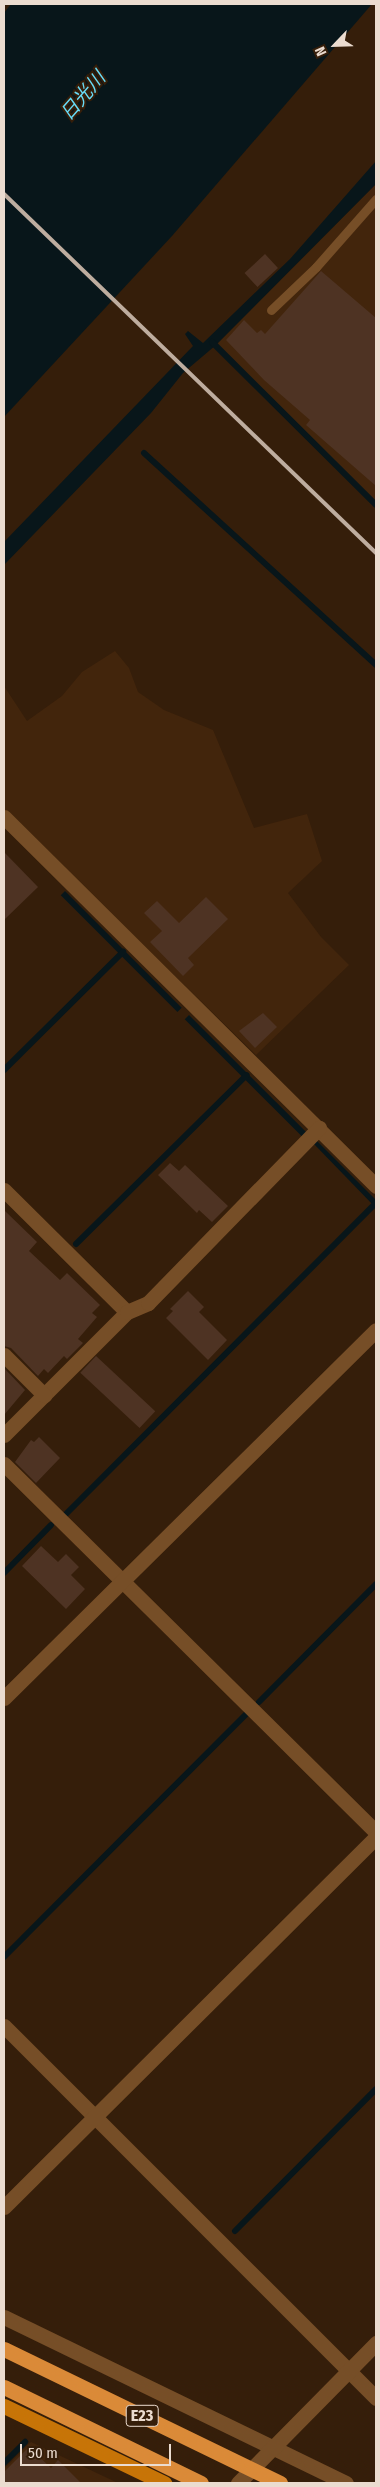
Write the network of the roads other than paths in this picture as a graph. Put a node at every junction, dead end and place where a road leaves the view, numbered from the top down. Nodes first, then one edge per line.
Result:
1 (376, 198) edge
2 (271, 310) dead end
3 (4, 817) edge
4 (319, 1128) junction
5 (376, 1186) edge
6 (4, 1190) edge
7 (127, 1312) junction
8 (376, 1330) edge
9 (4, 1355) edge
10 (44, 1395) junction
11 (4, 1435) edge
12 (4, 1464) edge
13 (122, 1581) junction
14 (4, 1698) edge
15 (376, 1832) edge
16 (376, 1837) edge
17 (4, 2026) edge
18 (96, 2118) junction
19 (4, 2207) edge
20 (4, 2317) edge
21 (376, 2343) edge
22 (4, 2349) edge
23 (349, 2370) junction
24 (4, 2387) edge
25 (376, 2398) edge
26 (4, 2406) edge
27 (273, 2447) junction
28 (164, 2483) edge
29 (201, 2483) edge
30 (238, 2483) edge
31 (280, 2483) edge
32 (346, 2483) edge

1 - 2 lane
3 - 4 street
4 - 5 street
4 - 7 street
6 - 7 street
7 - 10 street
8 - 13 street
9 - 10 street
10 - 11 street
12 - 13 street
13 - 14 street
13 - 15 street
16 - 18 street
17 - 18 street
18 - 19 street
18 - 23 street
20 - 27 street
21 - 23 street
22 - 31 highway, E23, bridge
23 - 25 street
23 - 27 street
24 - 29 highway, E23
26 - 28 main road
27 - 30 street
27 - 32 street

